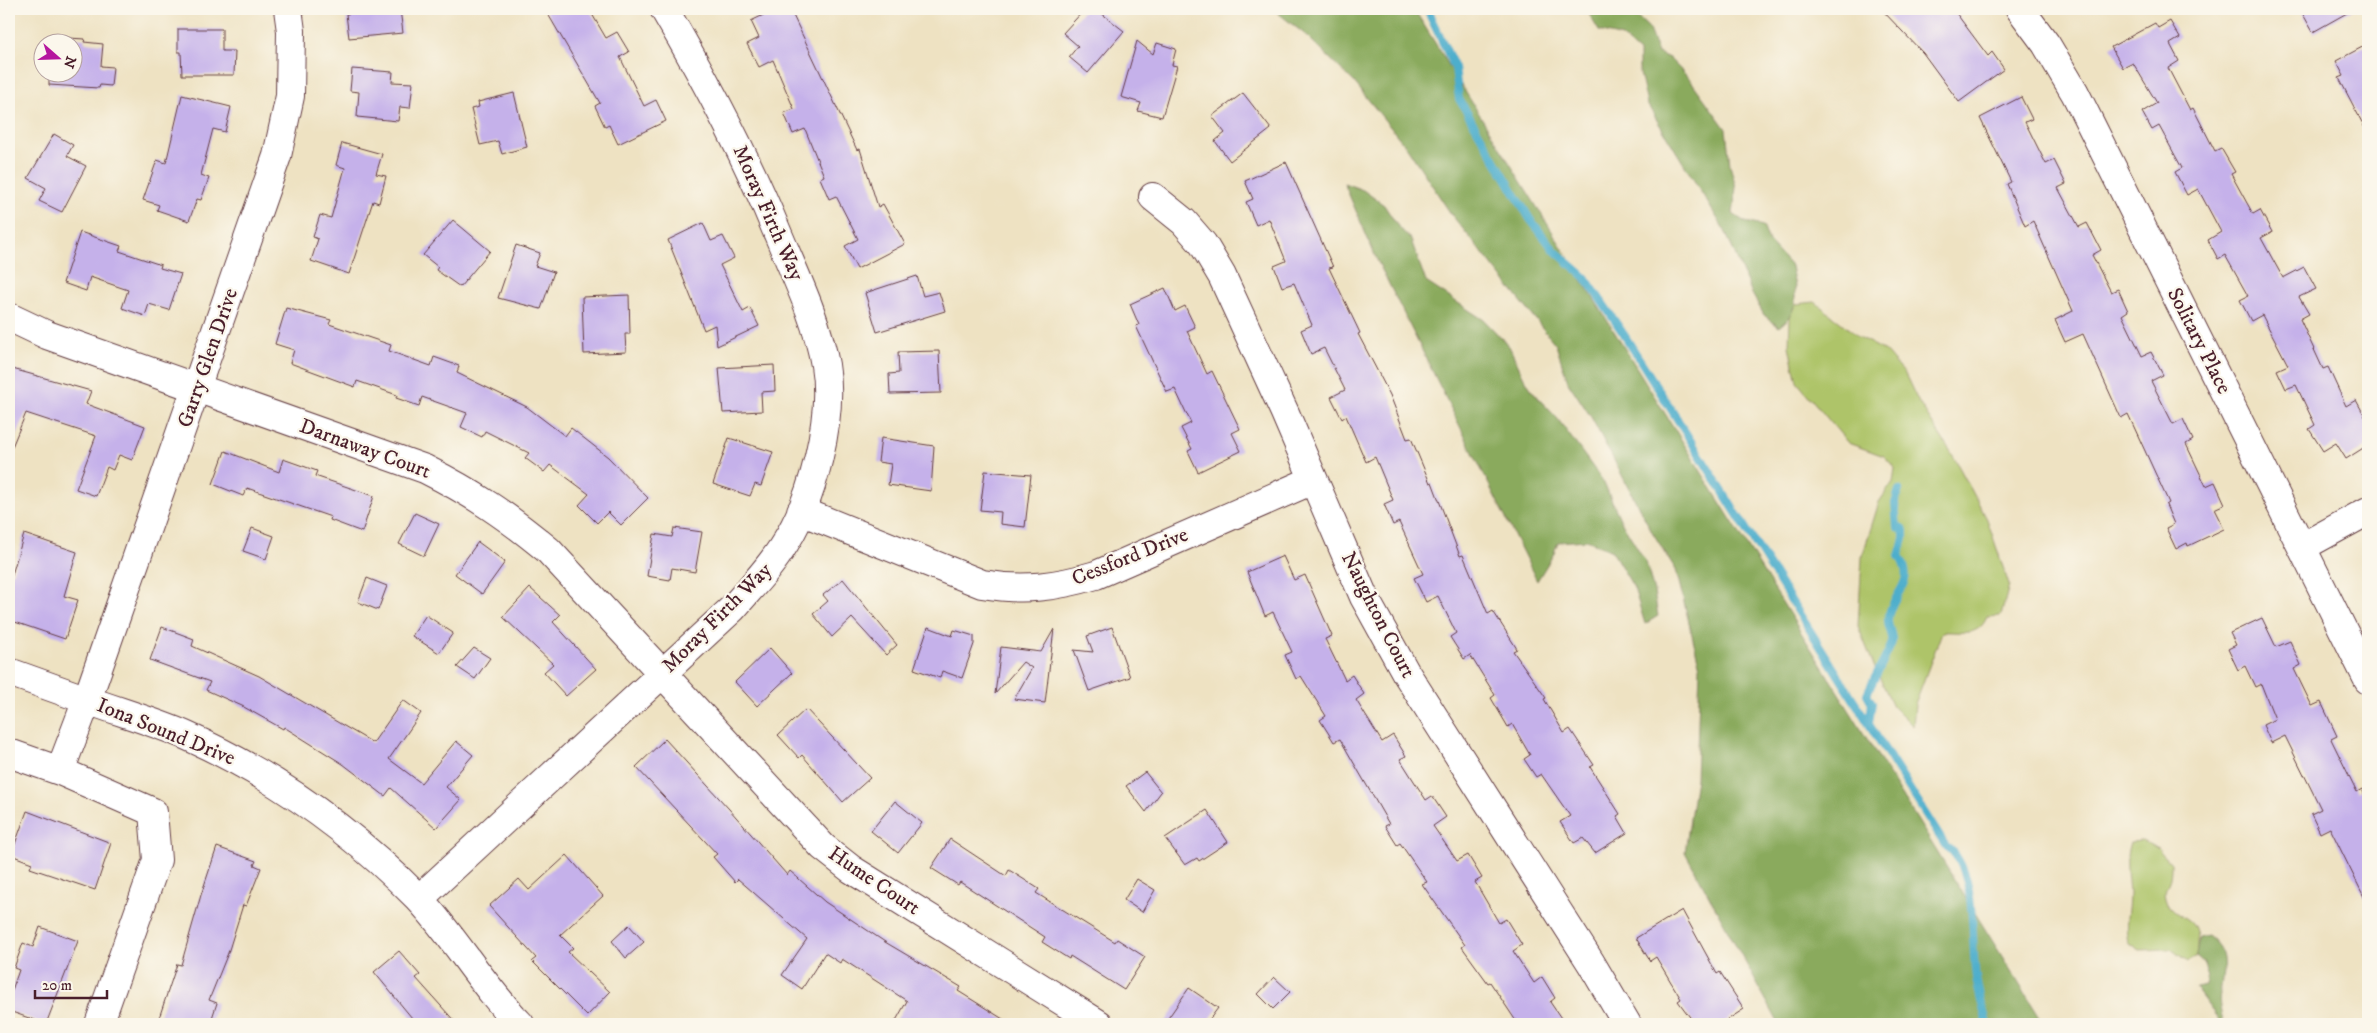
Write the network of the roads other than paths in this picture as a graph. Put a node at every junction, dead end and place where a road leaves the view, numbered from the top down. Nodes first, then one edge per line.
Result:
1 (288, 9) edge
2 (664, 9) edge
3 (2020, 9) edge
4 (1153, 197) dead end
5 (9, 317) edge
6 (197, 388) junction
7 (1313, 480) junction
8 (802, 511) junction
9 (2368, 511) edge
10 (2302, 547) junction
11 (9, 672) edge
12 (662, 674) junction
13 (2368, 680) edge
14 (87, 700) junction
15 (9, 753) edge
16 (60, 771) junction
17 (419, 899) junction
18 (100, 1024) edge
19 (520, 1024) edge
20 (1099, 1024) edge
21 (1627, 1024) edge

1 - 6 street, Garry Glen Drive
2 - 8 street, Moray Firth Way
3 - 10 street, Solitary Place
4 - 7 street, Naughton Court
5 - 6 street, Darnaway Court
6 - 12 street, Darnaway Court
6 - 14 street, Garry Glen Drive
7 - 8 street, Cessford Drive
7 - 21 street, Naughton Court
8 - 12 street, Moray Firth Way
9 - 10 street
10 - 13 street, Solitary Place
11 - 14 street, Iona Sound Drive
12 - 17 street, Moray Firth Way
12 - 20 street, Hume Court
14 - 16 street, Garry Glen Drive
14 - 17 street, Iona Sound Drive
15 - 16 street
16 - 18 street
17 - 19 street, Iona Sound Drive

